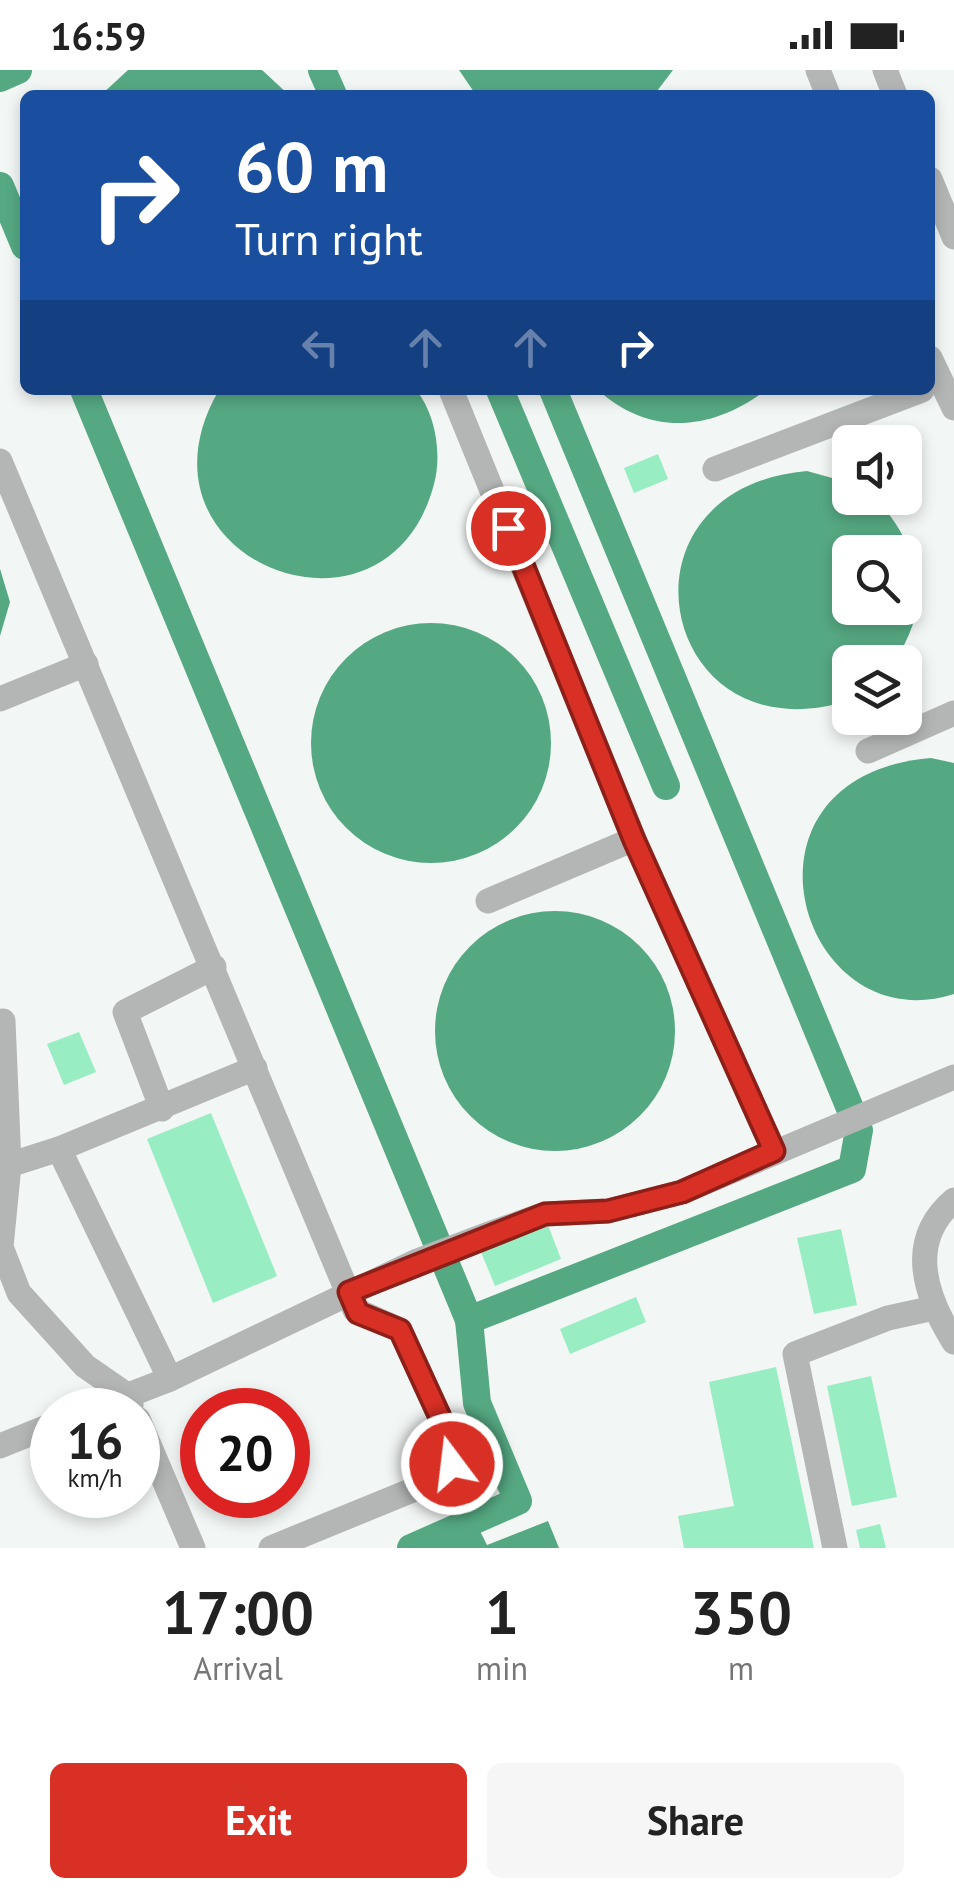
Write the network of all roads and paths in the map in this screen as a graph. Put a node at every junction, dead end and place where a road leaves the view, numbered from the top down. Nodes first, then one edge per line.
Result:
1 (935, 191) edge
2 (954, 238) edge
3 (935, 391) edge
4 (453, 395) edge
5 (910, 395) edge
6 (954, 408) edge
7 (0, 461) edge
8 (715, 468) dead end
9 (86, 664) junction
10 (0, 699) edge
11 (954, 714) edge
12 (868, 751) dead end
13 (634, 840) junction
14 (488, 901) dead end
15 (214, 968) junction
16 (3, 1021) dead end
17 (255, 1068) junction
18 (954, 1078) edge
19 (162, 1108) junction
20 (59, 1148) junction
21 (774, 1151) junction
22 (9, 1165) junction
23 (954, 1200) edge
24 (349, 1292) junction
25 (934, 1308) junction
26 (954, 1342) edge
27 (170, 1378) junction
28 (110, 1388) edge
29 (158, 1388) edge
30 (30, 1434) edge
31 (0, 1446) edge
32 (160, 1471) edge
33 (193, 1548) edge
34 (271, 1548) edge
35 (835, 1548) edge

1 - 2 street
3 - 6 street
4 - 13 street
5 - 8 street
7 - 9 street
9 - 10 street
9 - 15 street
11 - 12 street
13 - 14 street
13 - 21 street
15 - 17 street
15 - 19 street
16 - 22 street
17 - 19 street
17 - 24 street
18 - 21 street
19 - 20 street
20 - 22 street
20 - 27 street
21 - 24 street
22 - 28 street
23 - 25 street
24 - 27 street
24 - 34 street
25 - 26 street
25 - 35 street
27 - 29 street
30 - 31 street
32 - 33 street

